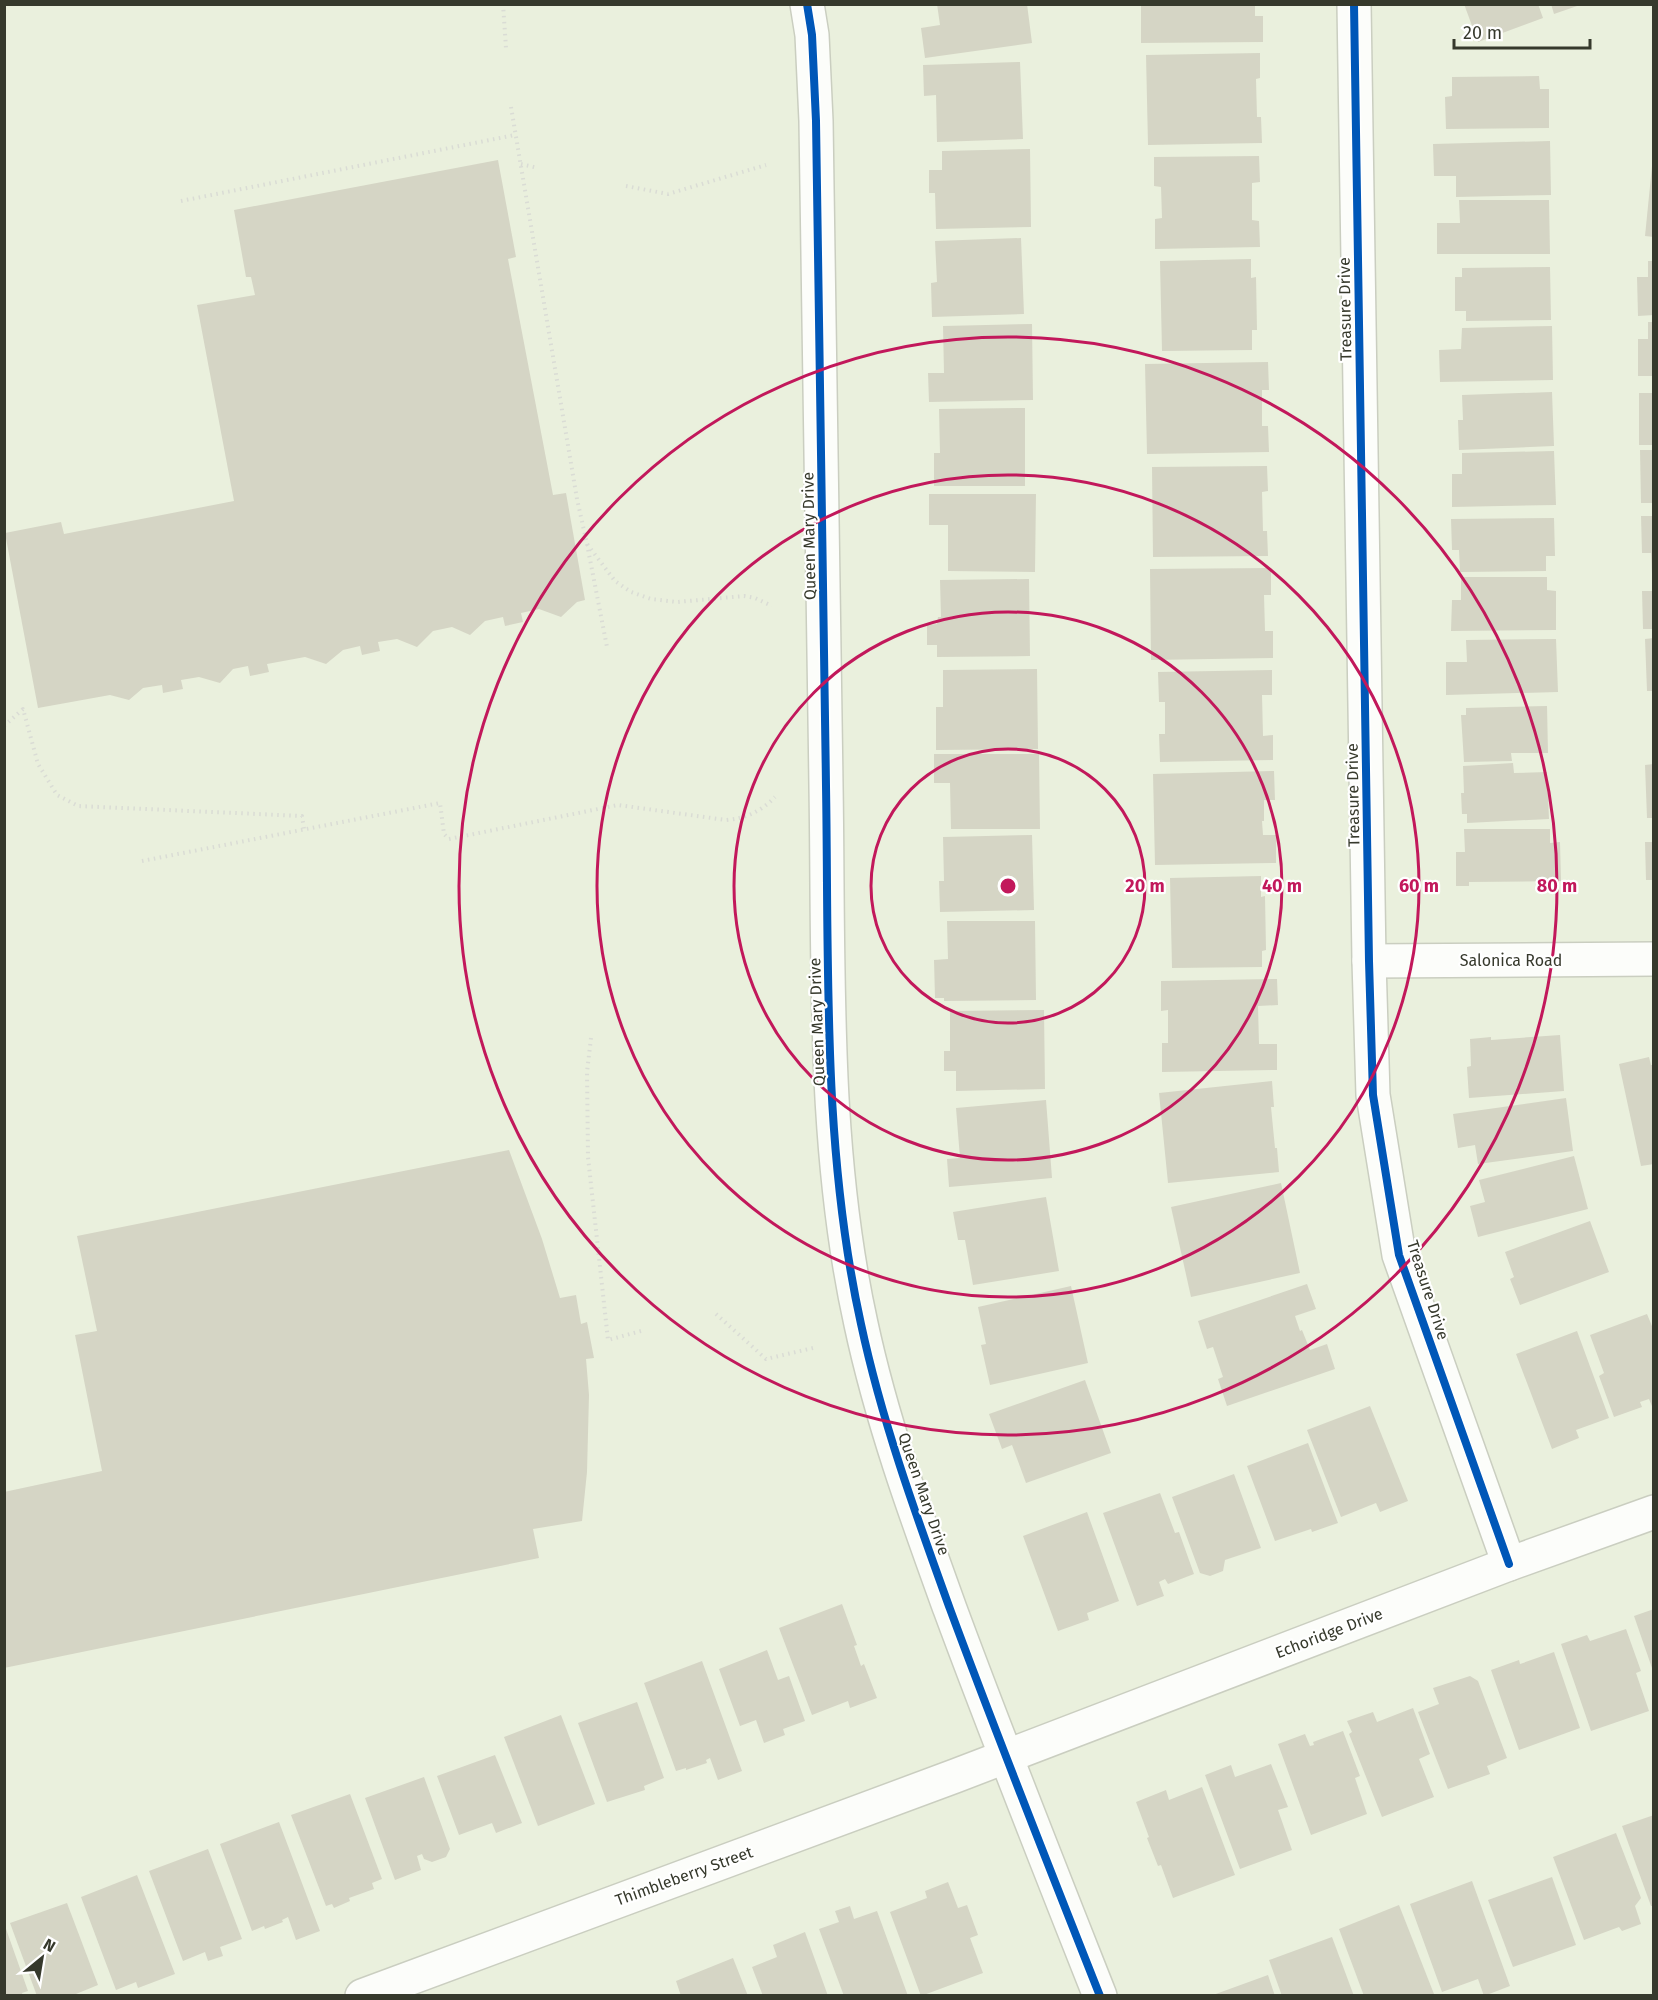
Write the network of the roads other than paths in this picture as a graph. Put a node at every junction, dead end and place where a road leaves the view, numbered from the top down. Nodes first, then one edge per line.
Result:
1 (807, 4) edge
2 (1354, 4) edge
3 (1653, 959) edge
4 (1369, 961) junction
5 (1653, 1512) edge
6 (1509, 1564) junction
7 (1006, 1756) junction
8 (362, 1995) edge
9 (1100, 1995) edge

1 - 7 street, Queen Mary Drive
2 - 4 street, Treasure Drive
3 - 4 street, Salonica Road
4 - 6 street, Treasure Drive
5 - 6 street, Echoridge Drive
6 - 7 street, Echoridge Drive
7 - 8 street, Thimbleberry Street
7 - 9 street, Queen Mary Drive

